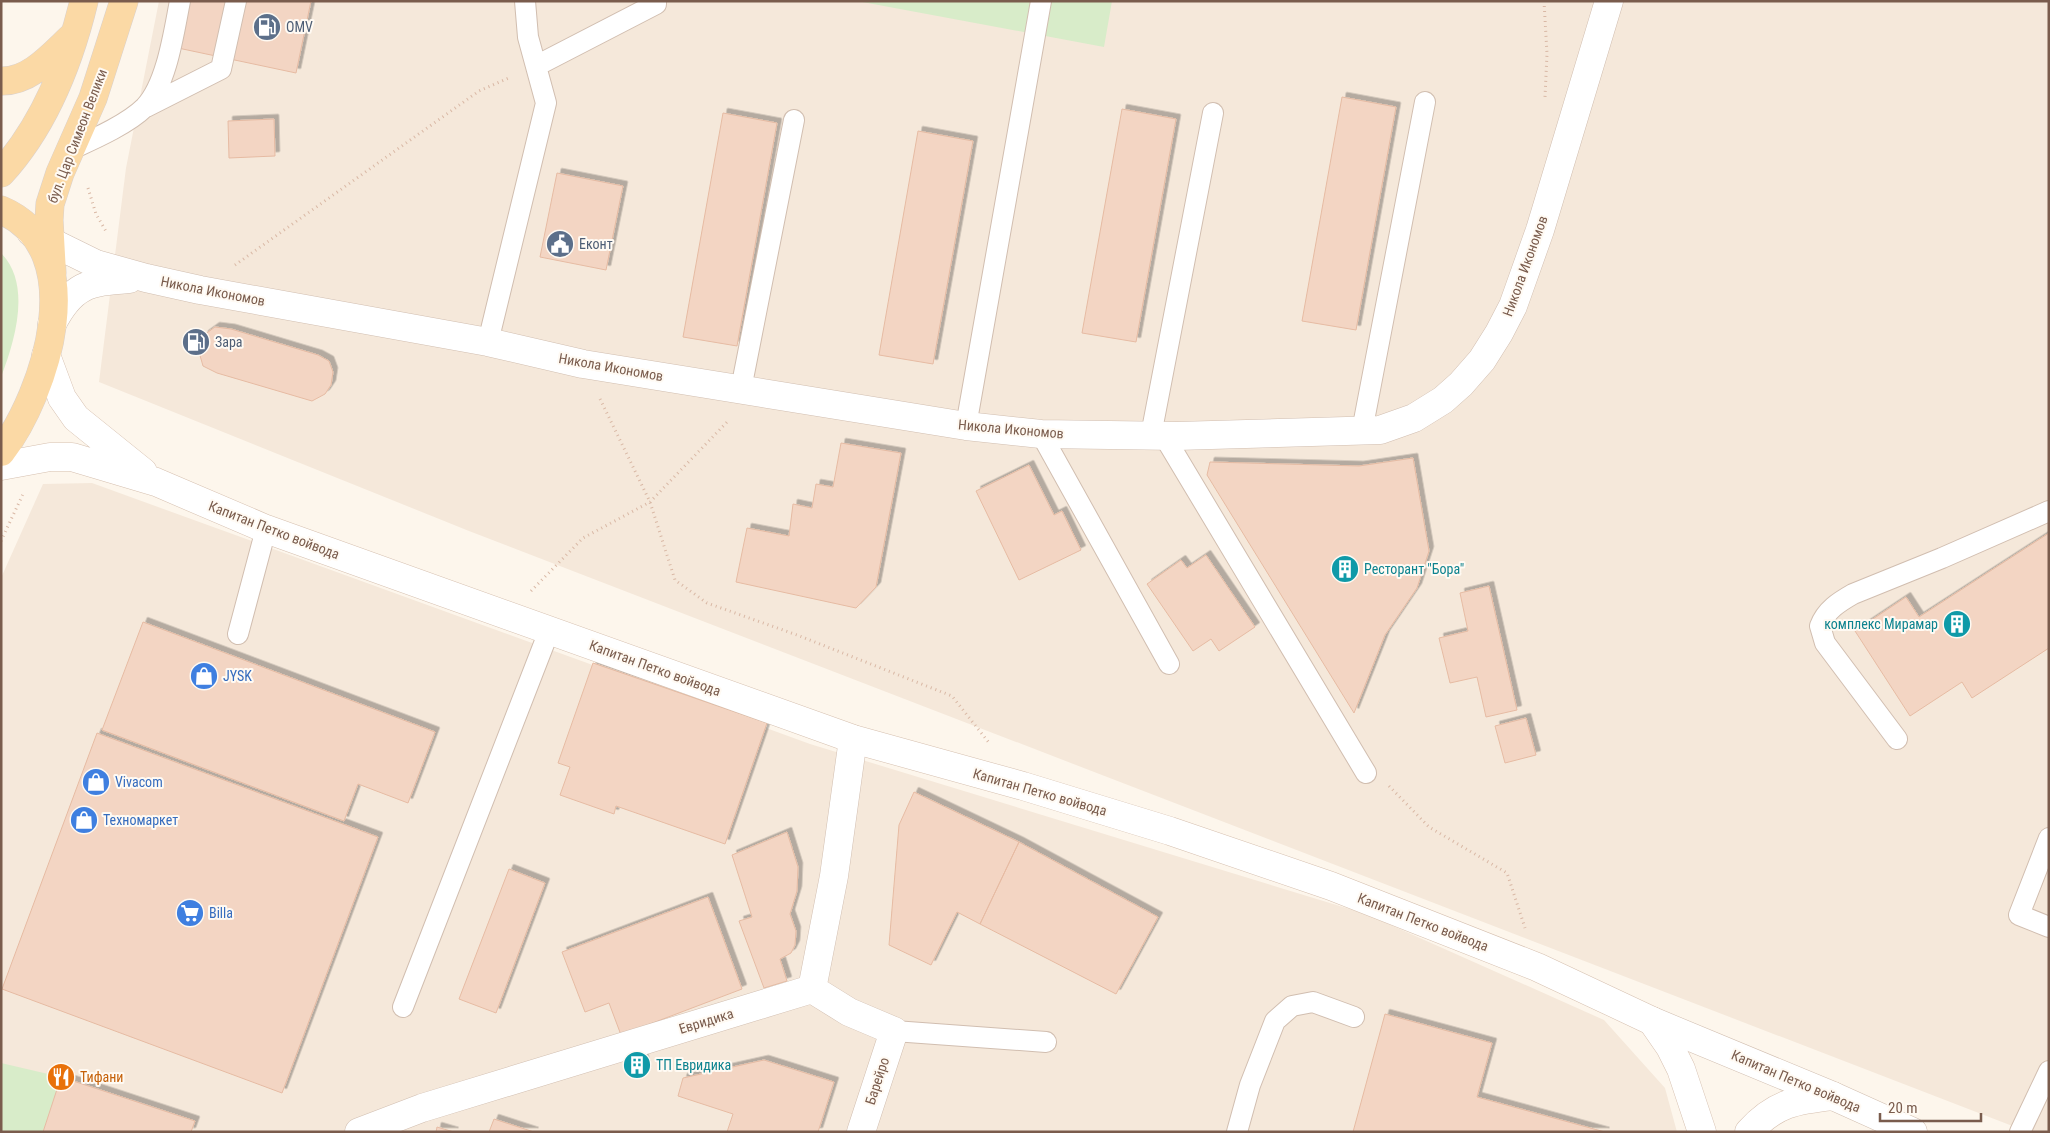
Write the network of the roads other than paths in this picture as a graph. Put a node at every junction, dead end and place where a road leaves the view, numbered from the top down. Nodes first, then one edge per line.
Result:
1 (84, 1) edge
2 (124, 1) edge
3 (180, 1) edge
4 (236, 1) edge
5 (525, 1) edge
6 (656, 1) edge
7 (1041, 1) edge
8 (1609, 1) edge
9 (77, 32) junction
10 (536, 66) junction
11 (1, 81) edge
12 (1425, 102) dead end
13 (146, 107) junction
14 (1213, 113) dead end
15 (794, 120) dead end
16 (72, 150) junction
17 (1, 173) edge
18 (1, 210) edge
19 (40, 236) junction
20 (146, 278) junction
21 (52, 324) junction
22 (488, 342) junction
23 (46, 355) junction
24 (741, 389) junction
25 (966, 426) junction
26 (1362, 431) junction
27 (1041, 434) junction
28 (1157, 436) junction
29 (1, 452) edge
30 (1, 466) edge
31 (156, 482) junction
32 (2049, 511) edge
33 (266, 529) junction
34 (549, 631) junction
35 (238, 634) dead end
36 (1169, 664) dead end
37 (1897, 738) dead end
38 (853, 739) junction
39 (1366, 773) dead end
40 (2049, 838) edge
41 (2049, 927) edge
42 (812, 989) junction
43 (403, 1007) dead end
44 (1354, 1017) dead end
45 (1652, 1021) junction
46 (894, 1030) junction
47 (1046, 1042) dead end
48 (2049, 1071) edge
49 (1833, 1096) junction
50 (359, 1132) edge
51 (861, 1132) edge
52 (1237, 1132) edge
53 (1702, 1132) edge
54 (1749, 1132) edge
55 (1913, 1132) edge
56 (2020, 1132) edge

1 - 9 main road
2 - 16 main road, бул. Цар Симеон Велики
3 - 13 lane
4 - 13 lane
5 - 10 lane
6 - 10 lane
7 - 25 lane
8 - 26 street, Никола Икономов
9 - 11 main road
9 - 17 main road
10 - 22 lane
12 - 26 lane
13 - 16 lane
14 - 28 lane
15 - 24 lane
16 - 19 main road, бул. Цар Симеон Велики
18 - 19 main road
19 - 20 street, Никола Икономов
19 - 21 main road, бул. Цар Симеон Велики
20 - 21 street, Никола Икономов
20 - 22 street, Никола Икономов
21 - 23 main road, бул. Цар Симеон Велики
22 - 24 street, Никола Икономов
23 - 29 main road, бул. Цар Симеон Велики
23 - 31 street, Капитан Петко войвода
24 - 25 street, Никола Икономов
25 - 27 street, Никола Икономов
26 - 28 street, Никола Икономов
27 - 28 street, Никола Икономов
27 - 36 lane
28 - 39 lane
30 - 31 street, Капитан Петко войвода
31 - 33 street, Капитан Петко войвода
32 - 37 lane
33 - 34 street, Капитан Петко войвода
33 - 35 lane
34 - 38 street, Капитан Петко войвода
34 - 43 lane
38 - 42 street
38 - 45 street, Капитан Петко войвода
40 - 41 lane
42 - 46 street
42 - 50 street, Евридика
44 - 52 lane
45 - 49 street, Капитан Петко войвода
45 - 53 street
46 - 47 lane
46 - 51 street, Барейро
48 - 56 lane
49 - 54 street
49 - 55 street, Капитан Петко войвода

